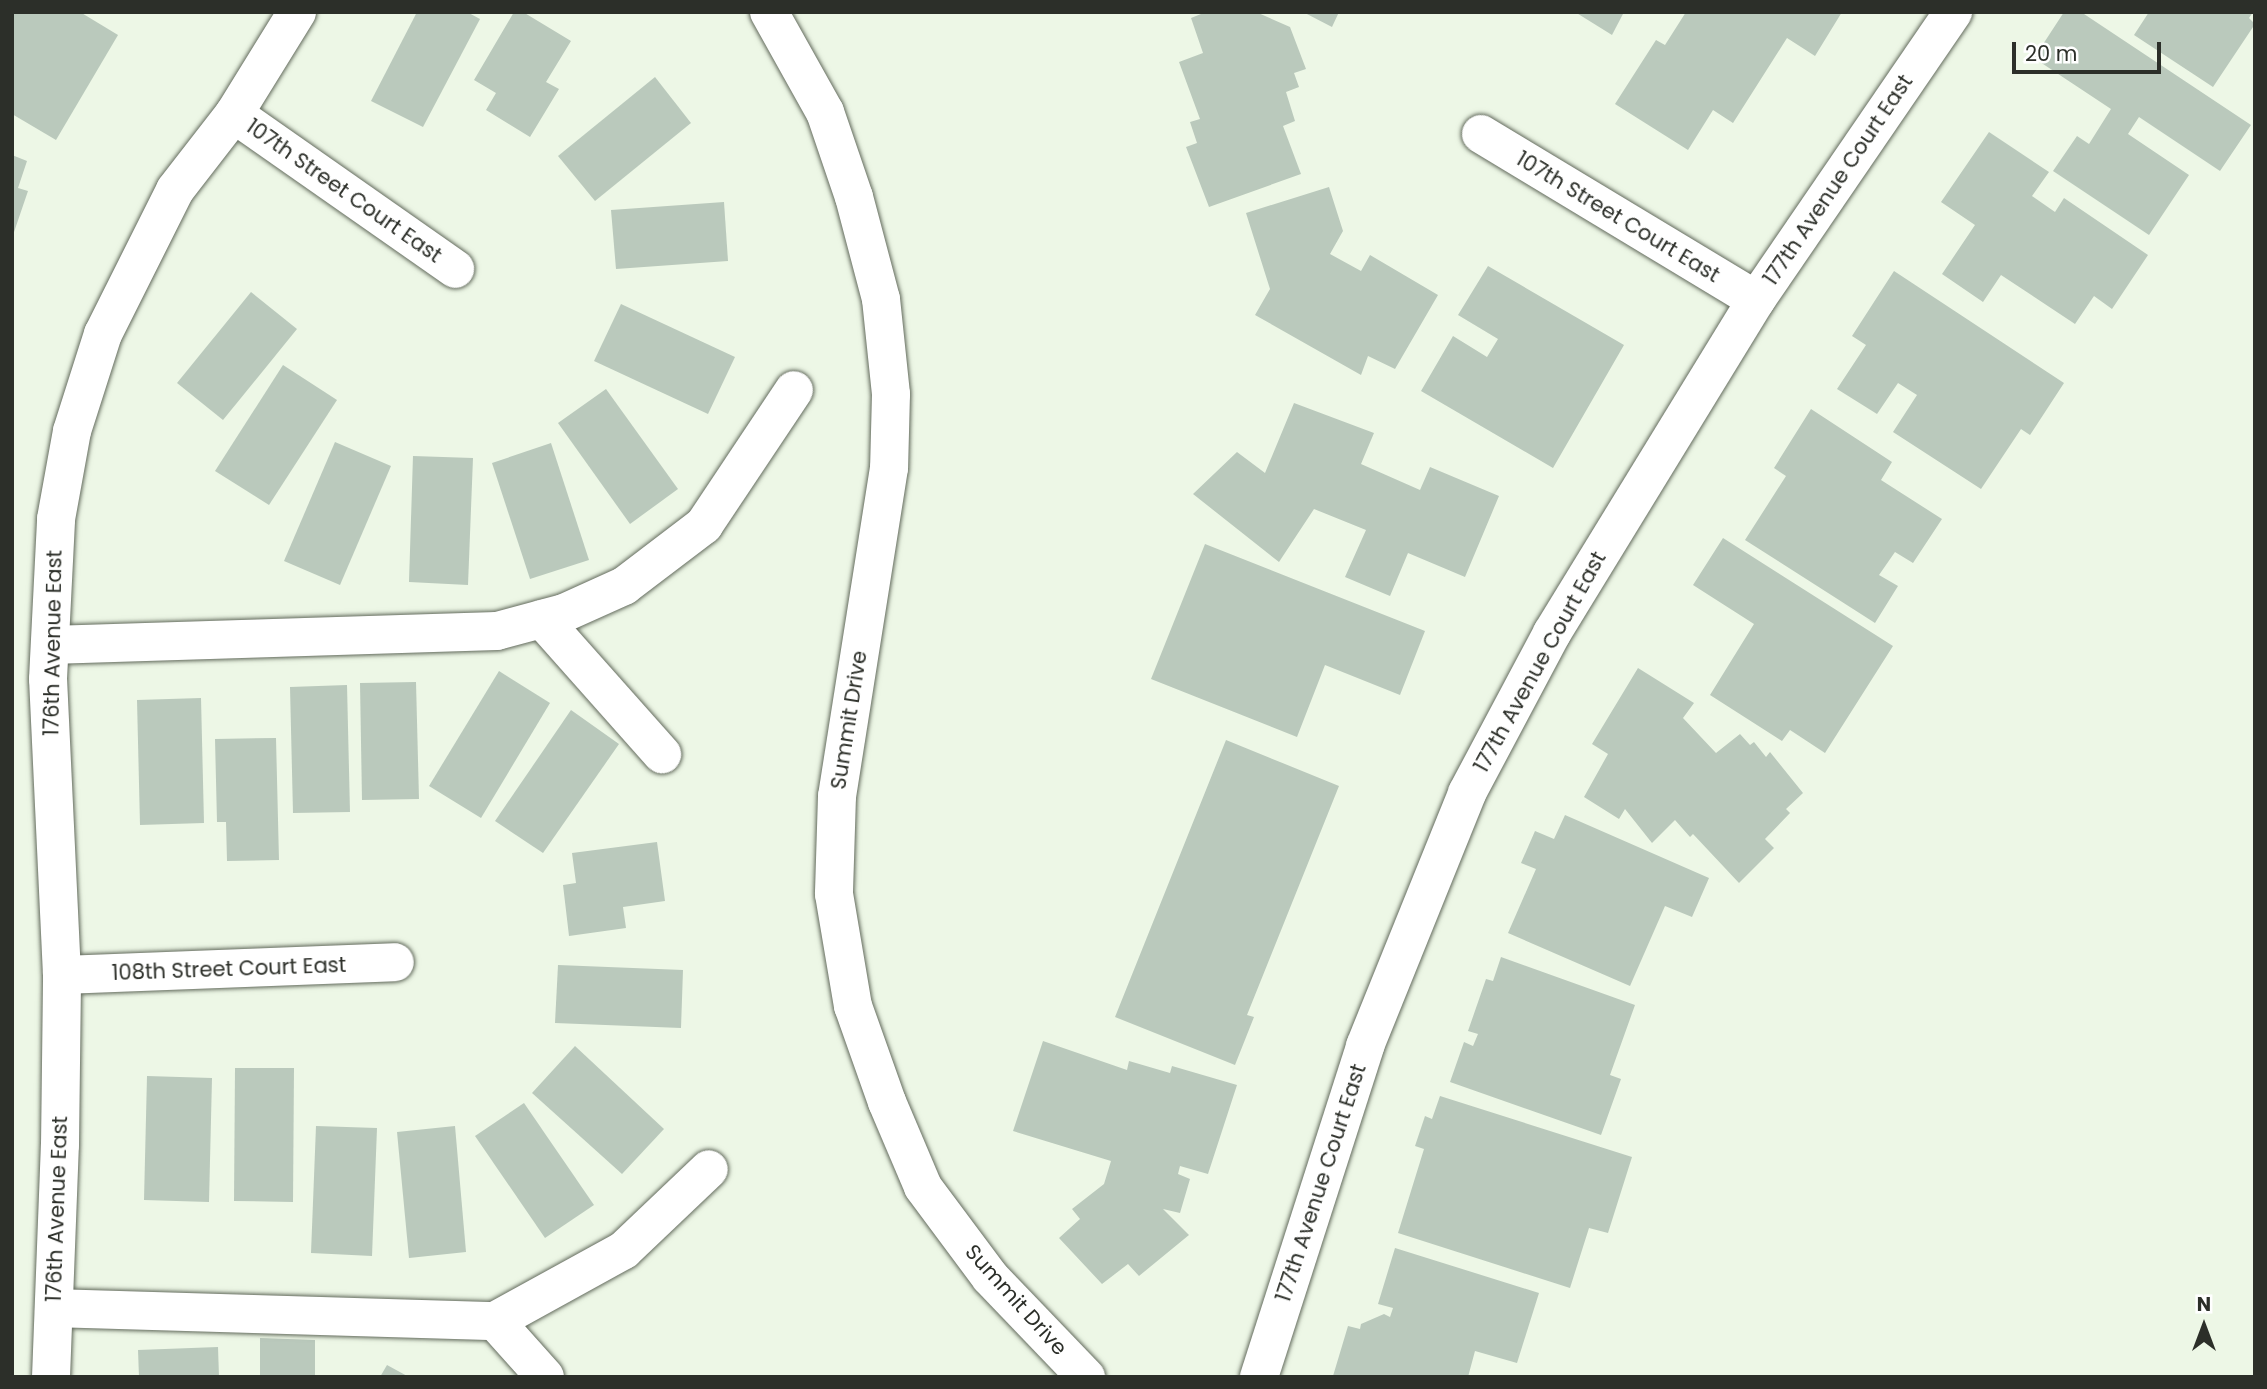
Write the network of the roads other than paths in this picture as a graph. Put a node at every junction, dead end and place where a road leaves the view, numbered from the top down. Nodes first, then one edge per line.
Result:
1 (297, 12) edge
2 (769, 12) edge
3 (1953, 12) edge
4 (234, 114) junction
5 (1480, 134) dead end
6 (455, 269) dead end
7 (1756, 300) junction
8 (794, 390) dead end
9 (542, 619) junction
10 (50, 645) junction
11 (662, 754) dead end
12 (395, 962) dead end
13 (62, 975) junction
14 (709, 1170) dead end
15 (54, 1307) junction
16 (495, 1321) junction
17 (51, 1377) edge
18 (545, 1377) edge
19 (1086, 1377) edge
20 (1259, 1377) edge

1 - 4 street, 176th Avenue East
2 - 19 street, Summit Drive
3 - 7 street, 177th Avenue Court East
4 - 6 street, 107th Street Court East
4 - 10 street, 176th Avenue East
5 - 7 street, 107th Street Court East
7 - 20 street, 177th Avenue Court East
8 - 9 street
9 - 10 street
9 - 11 street
10 - 13 street, 176th Avenue East
12 - 13 street, 108th Street Court East
13 - 15 street, 176th Avenue East
14 - 16 street
15 - 16 street
15 - 17 street, 176th Avenue East
16 - 18 street

